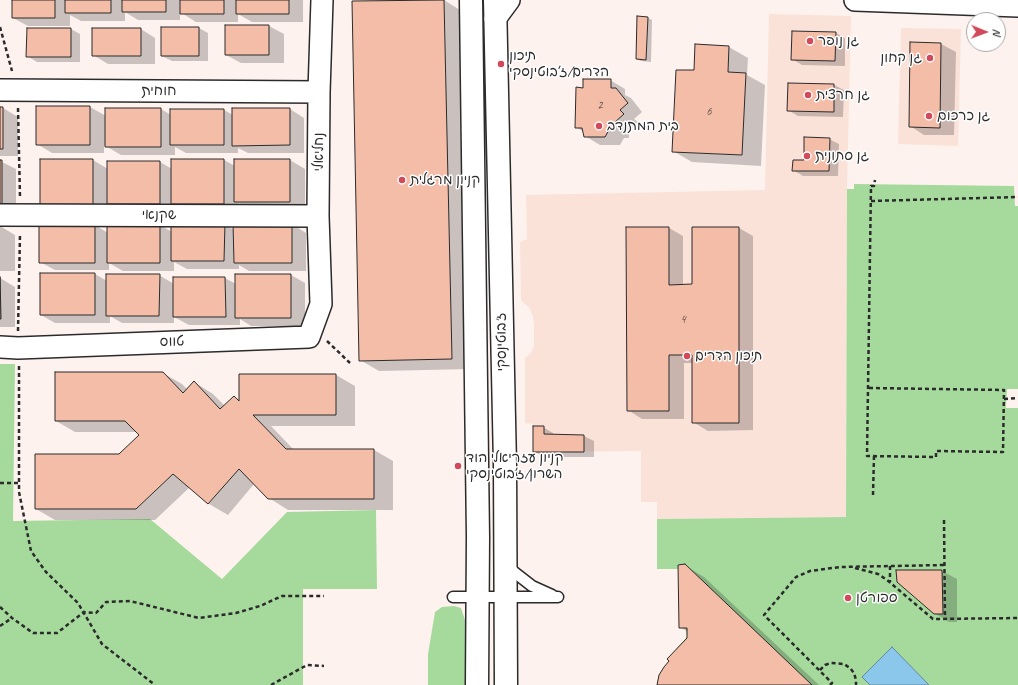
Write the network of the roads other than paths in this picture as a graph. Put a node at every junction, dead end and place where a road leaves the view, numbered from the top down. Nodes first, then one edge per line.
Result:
1 (322, 0) edge
2 (471, 0) edge
3 (509, 0) edge
4 (855, 0) edge
5 (1018, 6) edge
6 (495, 9) edge
7 (9, 90) edge
8 (319, 92) junction
9 (0, 215) edge
10 (318, 216) junction
11 (321, 304) joint
12 (9, 348) edge
13 (506, 563) junction
14 (453, 597) dead end
15 (478, 597) junction
16 (506, 598) junction
17 (477, 685) edge
18 (506, 685) edge

1 - 8 street, נחליאלי
2 - 15 street, ז'בוטינסקי
3 - 6 street
4 - 5 street
6 - 13 street, ז'בוטינסקי
7 - 8 street, חוחית
8 - 10 street, נחליאלי
9 - 10 street, שקנאי
10 - 11 street, נחליאלי
11 - 12 street, טווס
13 - 16 street, ז'בוטינסקי
13 - 16 lane
14 - 15 lane
15 - 16 lane
15 - 17 street, ז'בוטינסקי
16 - 18 street, ז'בוטינסקי

